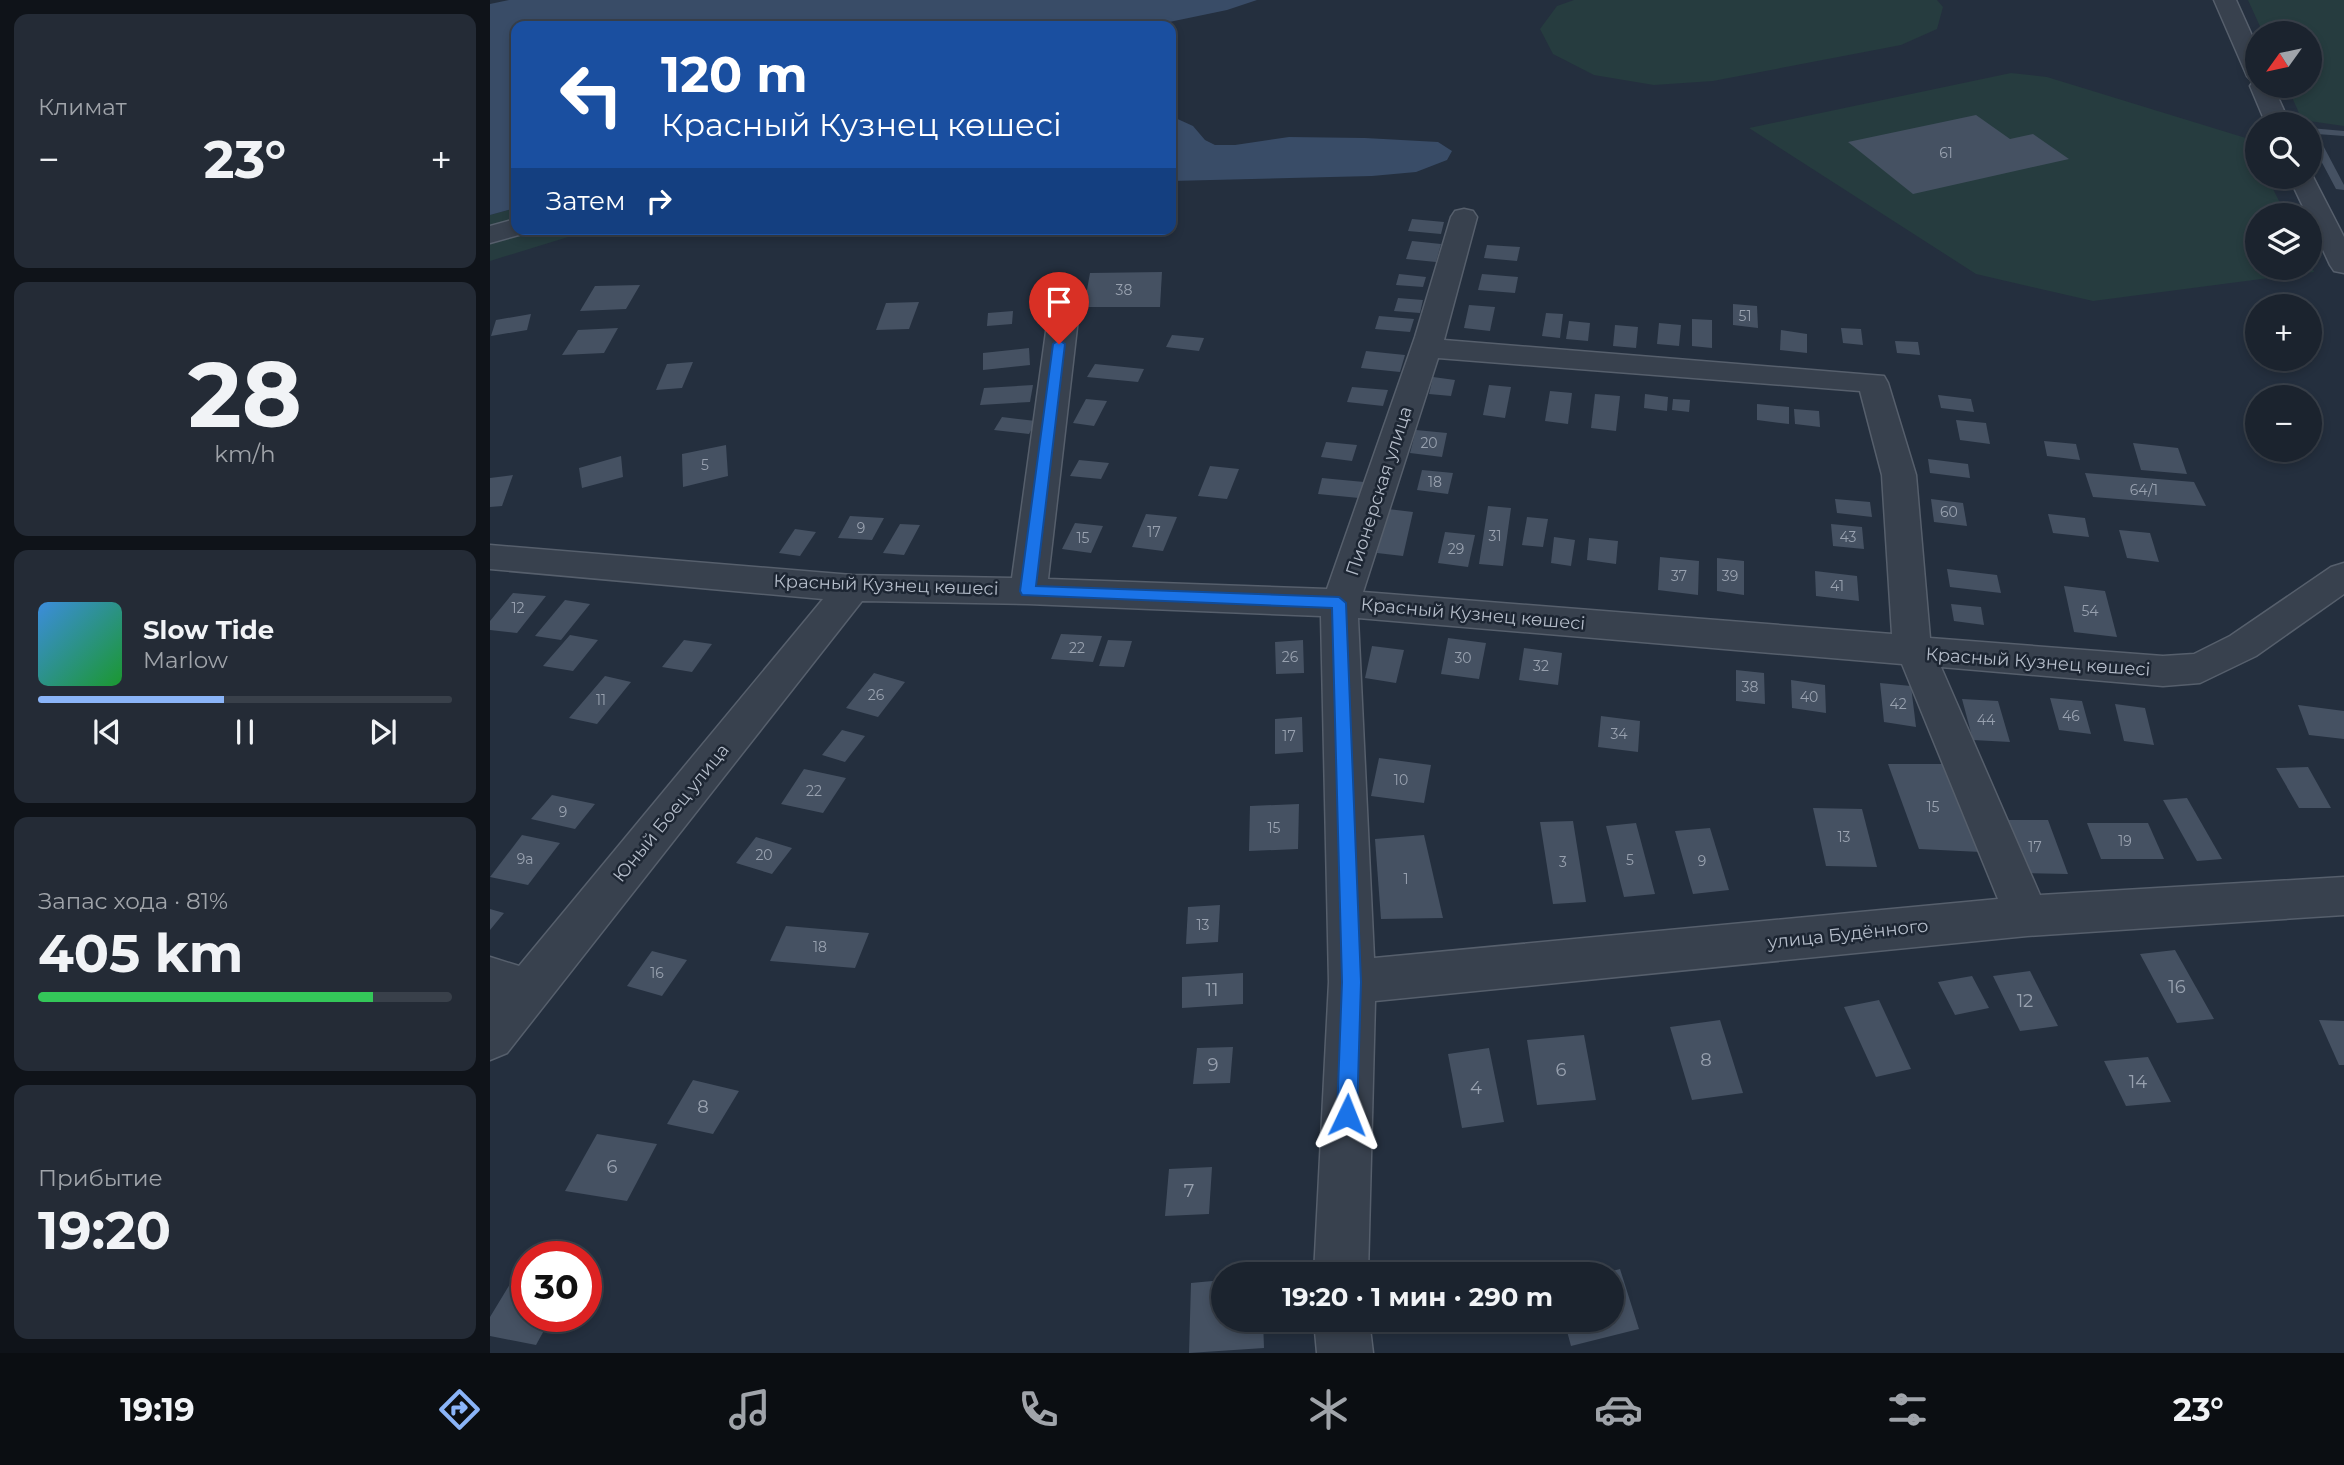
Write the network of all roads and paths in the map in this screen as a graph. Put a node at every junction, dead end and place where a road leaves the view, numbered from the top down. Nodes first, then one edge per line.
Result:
1 (2225, 0) edge
2 (2245, 46) edge
3 (2308, 189) edge
4 (1464, 217) dead end
5 (511, 229) edge
6 (490, 235) edge
7 (2344, 265) edge
8 (1064, 310) dead end
9 (1426, 348) junction
10 (490, 557) edge
11 (2344, 576) edge
12 (852, 587) junction
13 (1028, 591) junction
14 (1339, 603) junction
15 (1916, 652) junction
16 (2344, 896) edge
17 (2027, 916) junction
18 (1352, 982) junction
19 (509, 984) edge
20 (490, 1037) edge
21 (1341, 1262) edge
22 (1343, 1332) edge
23 (1345, 1353) edge

1 - 2 street
3 - 7 street
4 - 9 street, Пионерская улица
5 - 6 street
8 - 13 street
9 - 14 street, Пионерская улица
9 - 15 street
10 - 12 street, Красный Кузнец көшесі
11 - 15 street, Красный Кузнец көшесі
12 - 13 street, Красный Кузнец көшесі
12 - 19 street, Юный Боец улица
13 - 14 street, Красный Кузнец көшесі
14 - 15 street, Красный Кузнец көшесі
14 - 18 street, Пионерская улица
15 - 17 street
16 - 17 street, улица Будённого
17 - 18 street, улица Будённого
18 - 21 street, Пионерская улица
19 - 20 street, Юный Боец улица
22 - 23 street

